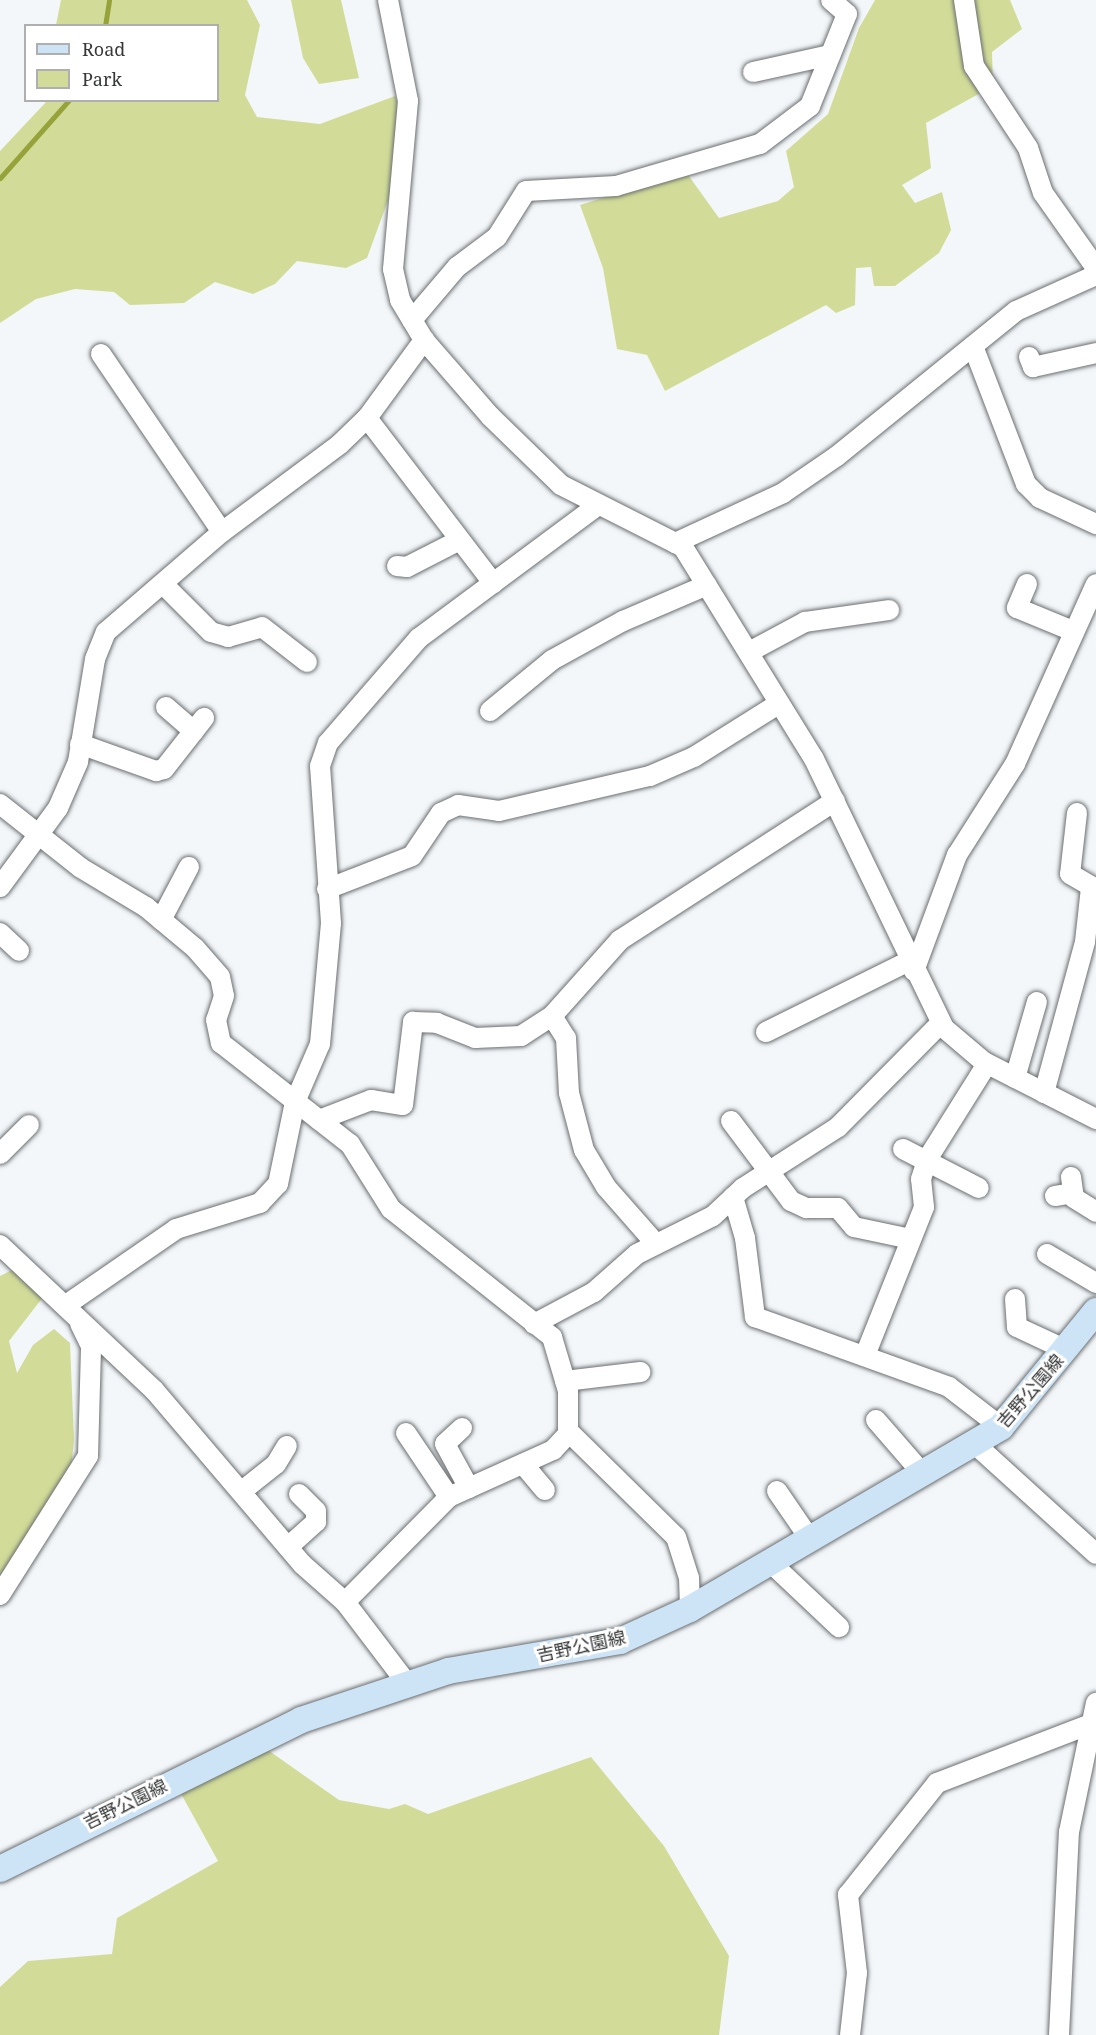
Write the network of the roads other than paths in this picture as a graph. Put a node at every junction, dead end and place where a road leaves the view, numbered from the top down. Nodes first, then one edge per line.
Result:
1 (831, 0) edge
2 (964, 0) edge
3 (392, 4) edge
4 (850, 7) edge
5 (830, 55) junction
6 (753, 72) dead end
7 (1096, 268) edge
8 (1096, 275) edge
9 (412, 320) junction
10 (424, 340) junction
11 (973, 346) junction
12 (1096, 353) edge
13 (101, 354) dead end
14 (1029, 357) dead end
15 (367, 418) junction
16 (597, 506) junction
17 (1096, 524) edge
18 (222, 532) junction
19 (460, 540) junction
20 (675, 543) junction
21 (397, 566) dead end
22 (163, 584) junction
23 (493, 584) junction
24 (1027, 584) dead end
25 (707, 585) junction
26 (1094, 591) edge
27 (889, 609) dead end
28 (1073, 631) junction
29 (749, 652) junction
30 (307, 662) dead end
31 (778, 704) junction
32 (166, 707) dead end
33 (490, 711) dead end
34 (80, 744) junction
35 (835, 801) junction
36 (0, 804) edge
37 (1077, 813) dead end
38 (41, 831) junction
39 (189, 867) dead end
40 (2, 880) edge
41 (327, 889) junction
42 (1093, 889) edge
43 (161, 920) junction
44 (0, 933) edge
45 (19, 951) dead end
46 (911, 966) junction
47 (1037, 1002) dead end
48 (552, 1016) junction
49 (941, 1023) junction
50 (766, 1032) dead end
51 (987, 1064) junction
52 (1015, 1078) junction
53 (1044, 1093) junction
54 (295, 1102) junction
55 (1096, 1119) edge
56 (319, 1120) junction
57 (731, 1121) dead end
58 (29, 1125) dead end
59 (903, 1149) dead end
60 (0, 1154) edge
61 (928, 1158) junction
62 (768, 1171) junction
63 (979, 1188) dead end
64 (1066, 1189) dead end
65 (733, 1197) junction
66 (1096, 1212) edge
67 (911, 1239) junction
68 (656, 1244) junction
69 (0, 1245) edge
70 (1047, 1254) dead end
71 (1096, 1283) edge
72 (1015, 1299) dead end
73 (71, 1308) junction
74 (1096, 1311) edge
75 (534, 1324) junction
76 (1066, 1350) junction
77 (866, 1353) junction
78 (640, 1372) dead end
79 (565, 1381) junction
80 (876, 1420) dead end
81 (1001, 1427) junction
82 (462, 1428) dead end
83 (568, 1431) junction
84 (406, 1433) dead end
85 (976, 1445) junction
86 (287, 1446) dead end
87 (523, 1464) junction
88 (922, 1473) junction
89 (469, 1488) junction
90 (544, 1490) dead end
91 (242, 1491) junction
92 (777, 1491) dead end
93 (299, 1494) dead end
94 (449, 1497) junction
95 (810, 1539) junction
96 (288, 1547) junction
97 (1096, 1554) edge
98 (770, 1562) junction
99 (0, 1595) edge
100 (345, 1602) junction
101 (690, 1609) junction
102 (839, 1627) dead end
103 (406, 1682) junction
104 (1096, 1704) edge
105 (1091, 1724) junction
106 (0, 1869) edge
107 (850, 2035) edge
108 (1059, 2035) edge

1 - 4 street
2 - 7 street
3 - 9 street
4 - 5 street
5 - 6 street
5 - 9 street
8 - 11 street
9 - 10 street
10 - 15 street
10 - 16 street
11 - 17 street
11 - 20 street
12 - 14 street
13 - 18 street
15 - 18 street
15 - 19 street
16 - 20 street
16 - 23 street
18 - 22 street
19 - 21 street
19 - 23 street
20 - 25 street
22 - 30 street
22 - 34 street
23 - 41 street
24 - 28 street
25 - 29 street
25 - 33 street
26 - 28 street
27 - 29 street
28 - 46 street
29 - 31 street
31 - 35 street
31 - 41 street
32 - 34 street
34 - 38 street
35 - 46 street
35 - 48 street
36 - 38 street
37 - 42 street
38 - 40 street
38 - 43 street
39 - 43 street
41 - 54 street
42 - 53 street
43 - 54 street
44 - 45 street
46 - 49 street
46 - 50 street
47 - 52 street
48 - 56 street
48 - 68 street
49 - 51 street
49 - 62 street
51 - 52 street
51 - 61 street
52 - 53 street
53 - 55 street
54 - 56 street
54 - 73 street
56 - 75 street
57 - 62 street
58 - 60 street
59 - 61 street
61 - 63 street
61 - 67 street
62 - 65 street
62 - 67 street
64 - 66 street
65 - 68 street
65 - 77 street
67 - 77 street
68 - 75 street
69 - 73 street
70 - 71 street
72 - 76 street
73 - 91 street
73 - 99 street
74 - 76 main road, 吉野公園線
75 - 79 street
76 - 81 main road, 吉野公園線
77 - 81 street
78 - 79 street
79 - 83 street
80 - 88 street
81 - 85 main road, 吉野公園線
82 - 89 street
83 - 87 street
83 - 101 street
84 - 94 street
85 - 88 main road, 吉野公園線
85 - 97 street
86 - 91 street
87 - 89 street
87 - 90 street
88 - 95 main road, 吉野公園線
89 - 94 street
91 - 96 street
92 - 95 street
93 - 96 street
94 - 100 street
95 - 98 main road, 吉野公園線
96 - 100 street
98 - 101 main road, 吉野公園線
98 - 102 street
100 - 103 street
101 - 103 main road, 吉野公園線
103 - 106 main road, 吉野公園線
104 - 105 street
105 - 107 street
105 - 108 street

